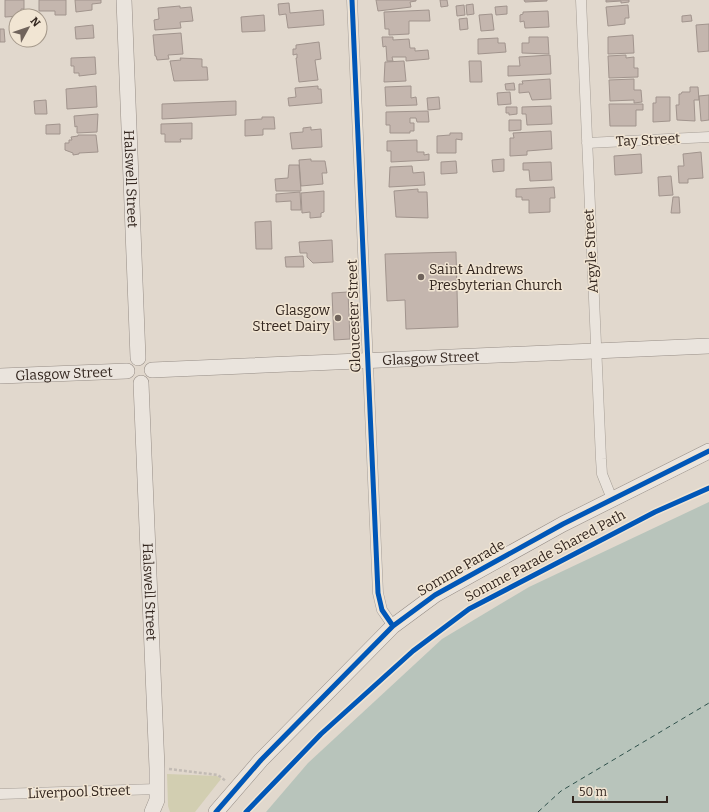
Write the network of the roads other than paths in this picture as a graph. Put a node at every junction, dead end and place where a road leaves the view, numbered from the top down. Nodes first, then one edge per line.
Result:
1 (124, 0) edge
2 (352, 0) edge
3 (581, 0) edge
4 (709, 137) edge
5 (587, 143) junction
6 (709, 346) edge
7 (596, 351) junction
8 (138, 358) junction
9 (368, 360) junction
10 (152, 370) junction
11 (127, 371) junction
12 (0, 376) edge
13 (141, 383) junction
14 (709, 451) edge
15 (612, 499) junction
16 (393, 626) junction
17 (0, 794) edge
18 (157, 803) edge
19 (216, 812) edge

1 - 8 main road, Halswell Street
2 - 9 street, Gloucester Street
3 - 5 street, Argyle Street
4 - 5 street, Tay Street
5 - 7 street, Argyle Street
6 - 7 main road, Glasgow Street
7 - 9 main road, Glasgow Street
7 - 15 street, Argyle Street
8 - 10 main road
8 - 11 main road, Glasgow Street
9 - 10 main road, Glasgow Street
9 - 16 street, Gloucester Street
10 - 13 main road
11 - 12 main road, Glasgow Street
11 - 13 main road, Glasgow Street
13 - 18 main road, Halswell Street
14 - 15 main road, Somme Parade
15 - 16 main road, Somme Parade
16 - 19 main road, Somme Parade
17 - 18 street, Liverpool Street

